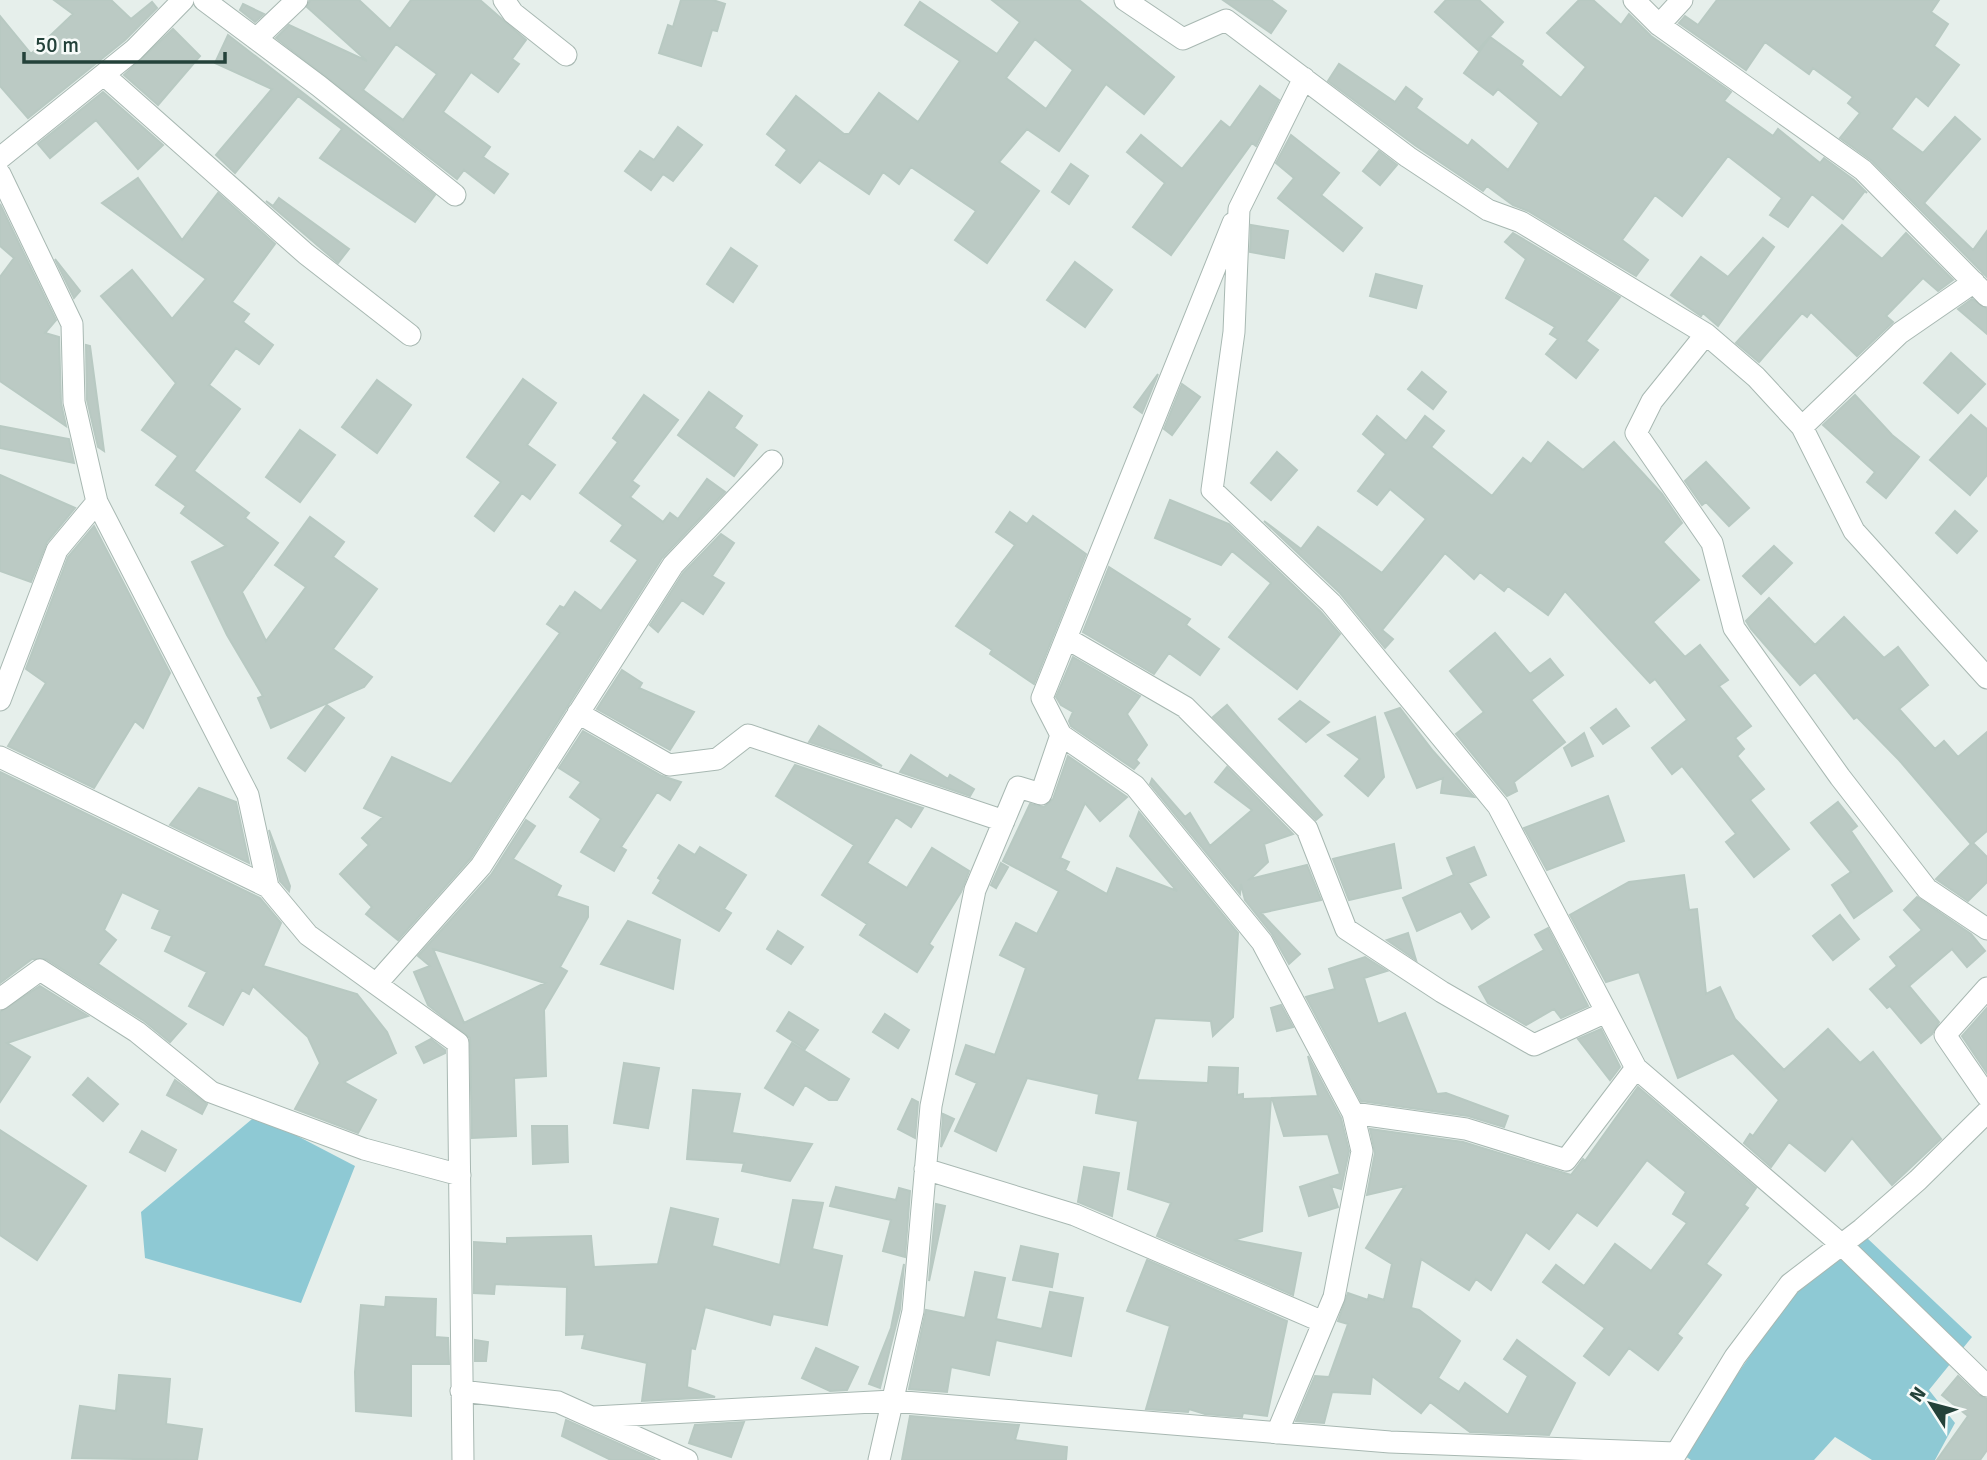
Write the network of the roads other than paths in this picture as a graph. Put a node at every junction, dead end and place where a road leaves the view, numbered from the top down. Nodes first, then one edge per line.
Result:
1 (183, 0) edge
2 (204, 0) edge
3 (298, 0) edge
4 (504, 0) edge
5 (1125, 0) edge
6 (1634, 0) edge
7 (1682, 0) edge
8 (1659, 25) junction
9 (257, 39) junction
10 (566, 55) dead end
11 (104, 75) junction
12 (1304, 78) junction
13 (0, 158) edge
14 (0, 174) edge
15 (454, 195) dead end
16 (1239, 209) junction
17 (1981, 289) edge
18 (1706, 334) junction
19 (410, 335) dead end
20 (1802, 427) junction
21 (772, 461) dead end
22 (97, 502) junction
23 (1066, 638) junction
24 (1987, 678) edge
25 (0, 700) edge
26 (578, 713) junction
27 (1061, 735) junction
28 (0, 757) edge
29 (1004, 821) junction
30 (268, 887) junction
31 (1987, 929) edge
32 (377, 983) junction
33 (1987, 988) edge
34 (0, 999) edge
35 (1606, 1012) junction
36 (1636, 1068) junction
37 (1987, 1096) edge
38 (1987, 1112) edge
39 (1353, 1114) junction
40 (925, 1169) junction
41 (460, 1175) junction
42 (1842, 1245) junction
43 (1323, 1322) junction
44 (1987, 1386) edge
45 (461, 1391) junction
46 (892, 1401) junction
47 (594, 1417) junction
48 (1278, 1433) junction
49 (1674, 1456) edge
50 (463, 1460) edge
51 (687, 1460) edge
52 (879, 1460) edge

1 - 11 street
2 - 9 street
3 - 9 street
4 - 10 street
5 - 12 street
6 - 8 street
7 - 8 street
8 - 17 street
9 - 15 street
11 - 13 street
11 - 19 street
12 - 16 street
12 - 18 street
14 - 22 street
16 - 23 street
16 - 35 street
17 - 20 street
18 - 20 street
18 - 31 street
20 - 24 street
21 - 26 street
22 - 25 street
22 - 30 street
23 - 27 street
23 - 35 street
26 - 29 street
26 - 32 street
27 - 29 street
27 - 39 street
28 - 30 street
29 - 40 street
30 - 32 street
32 - 41 street
33 - 37 street
34 - 41 street
35 - 36 street
36 - 39 street
36 - 42 street
38 - 42 street
39 - 43 street
40 - 43 street
40 - 46 street
41 - 45 street
42 - 44 street
42 - 49 street
43 - 48 street
45 - 47 street
45 - 50 street
46 - 47 street
46 - 48 street
46 - 52 street
47 - 51 street
48 - 49 street

